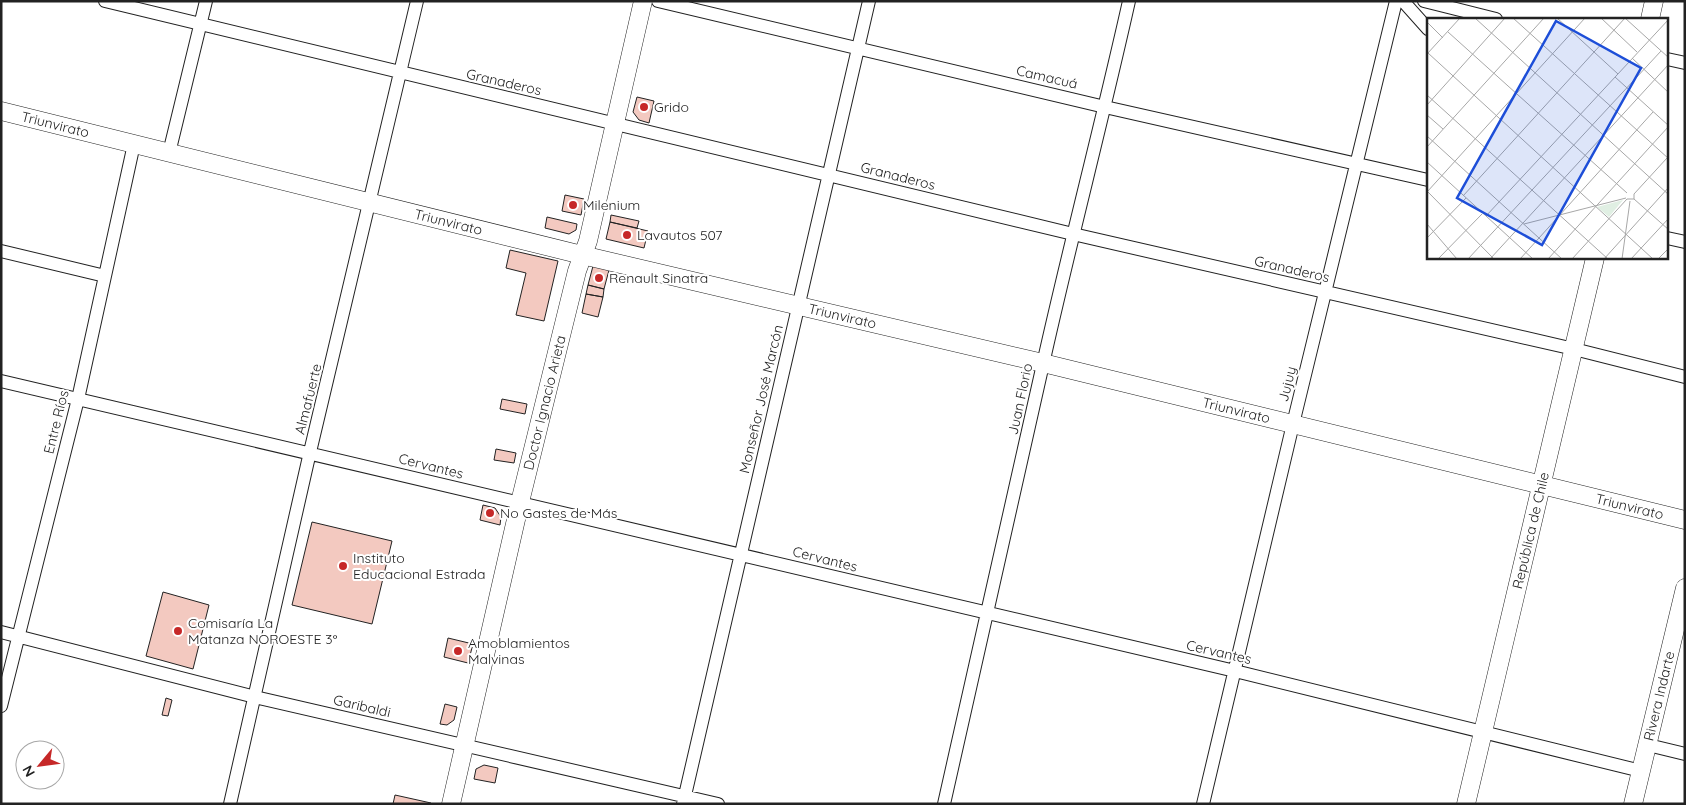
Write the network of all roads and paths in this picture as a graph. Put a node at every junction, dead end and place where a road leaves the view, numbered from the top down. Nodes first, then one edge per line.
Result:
1 (105, 1) edge
2 (206, 1) edge
3 (417, 1) edge
4 (643, 1) edge
5 (658, 1) edge
6 (869, 1) edge
7 (1129, 1) edge
8 (1396, 1) edge
9 (1403, 1) edge
10 (1424, 1) edge
11 (1654, 1) edge
12 (1492, 18) edge
13 (1650, 18) edge
14 (200, 24) junction
15 (1427, 28) edge
16 (858, 48) junction
17 (1668, 60) edge
18 (1685, 63) edge
19 (400, 73) junction
20 (1105, 107) junction
21 (1, 111) edge
22 (615, 123) junction
23 (134, 144) junction
24 (169, 153) junction
25 (1355, 163) junction
26 (829, 174) junction
27 (1427, 180) edge
28 (370, 203) junction
29 (1074, 234) junction
30 (1668, 238) edge
31 (1685, 242) edge
32 (1, 251) edge
33 (582, 255) junction
34 (1595, 259) edge
35 (105, 276) junction
36 (1324, 292) junction
37 (798, 306) junction
38 (1574, 349) junction
39 (1043, 363) junction
40 (1685, 377) edge
41 (1, 380) edge
42 (78, 399) junction
43 (1292, 424) junction
44 (310, 452) junction
45 (1541, 485) junction
46 (520, 502) junction
47 (1685, 520) edge
48 (741, 554) junction
49 (1685, 588) edge
50 (988, 614) junction
51 (1, 632) edge
52 (18, 636) junction
53 (1235, 671) junction
54 (255, 697) junction
55 (1, 706) edge
56 (1483, 732) junction
57 (465, 744) junction
58 (1648, 744) junction
59 (1685, 754) edge
60 (1641, 771) junction
61 (684, 800) edge
62 (230, 804) edge
63 (451, 804) edge
64 (718, 804) edge
65 (944, 804) edge
66 (1203, 804) edge
67 (1466, 804) edge
68 (1634, 804) edge

1 - 14 street, Granaderos
2 - 14 street
3 - 19 street, Almafuerte
4 - 22 street, Doctor Ignacio Arieta
5 - 16 street, Camacuá
6 - 16 street, Monseñor José Marcón
7 - 20 street, Juan Florio
8 - 25 street, Jujuy
9 - 15 street
10 - 12 street
11 - 13 street
14 - 19 street, Granaderos
14 - 24 street
16 - 20 street, Camacuá
16 - 26 street, Monseñor José Marcón
17 - 18 street
19 - 22 street, Granaderos
19 - 28 street, Almafuerte
20 - 25 street, Camacuá
20 - 29 street, Juan Florio
21 - 23 street, Triunvirato
22 - 26 street, Granaderos
22 - 33 street, Doctor Ignacio Arieta
23 - 24 street, Triunvirato
23 - 35 street, Entre Ríos
24 - 28 street, Triunvirato
25 - 27 street, Camacuá
25 - 36 street, Jujuy
26 - 29 street, Granaderos
26 - 37 street, Monseñor José Marcón
28 - 33 street, Triunvirato
28 - 44 street, Almafuerte
29 - 36 street, Granaderos
29 - 39 street, Juan Florio
30 - 31 street
32 - 35 street
33 - 37 street, Triunvirato
33 - 46 street, Doctor Ignacio Arieta
34 - 38 street, República de Chile
35 - 42 street, Entre Ríos
36 - 38 street, Granaderos
36 - 43 street, Jujuy
37 - 39 street, Triunvirato
37 - 48 street, Monseñor José Marcón
38 - 40 street, Granaderos
38 - 45 street, República de Chile
39 - 43 street, Triunvirato
39 - 50 street, Juan Florio
41 - 42 street, Cervantes
42 - 44 street, Cervantes
42 - 52 street, Entre Ríos
43 - 45 street, Triunvirato
43 - 53 street, Jujuy
44 - 46 street, Cervantes
44 - 54 street, Almafuerte
45 - 47 street, Triunvirato
45 - 56 street, República de Chile
46 - 48 street, Cervantes
46 - 57 street, Doctor Ignacio Arieta
48 - 50 street, Cervantes
48 - 61 street, Monseñor José Marcón
49 - 58 street, Rivera Indarte
50 - 53 street, Cervantes
50 - 65 street, Juan Florio
51 - 52 street, Garibaldi
52 - 54 street, Garibaldi
52 - 55 street, Entre Ríos
53 - 56 street, Cervantes
53 - 66 street, Jujuy
54 - 57 street, Garibaldi
54 - 62 street, Almafuerte
56 - 60 street, Cervantes
56 - 67 street, República de Chile
57 - 61 street, Garibaldi
57 - 63 street, Doctor Ignacio Arieta
58 - 59 street
58 - 60 street, Rivera Indarte
60 - 68 street, Rivera Indarte
61 - 64 street, Garibaldi

